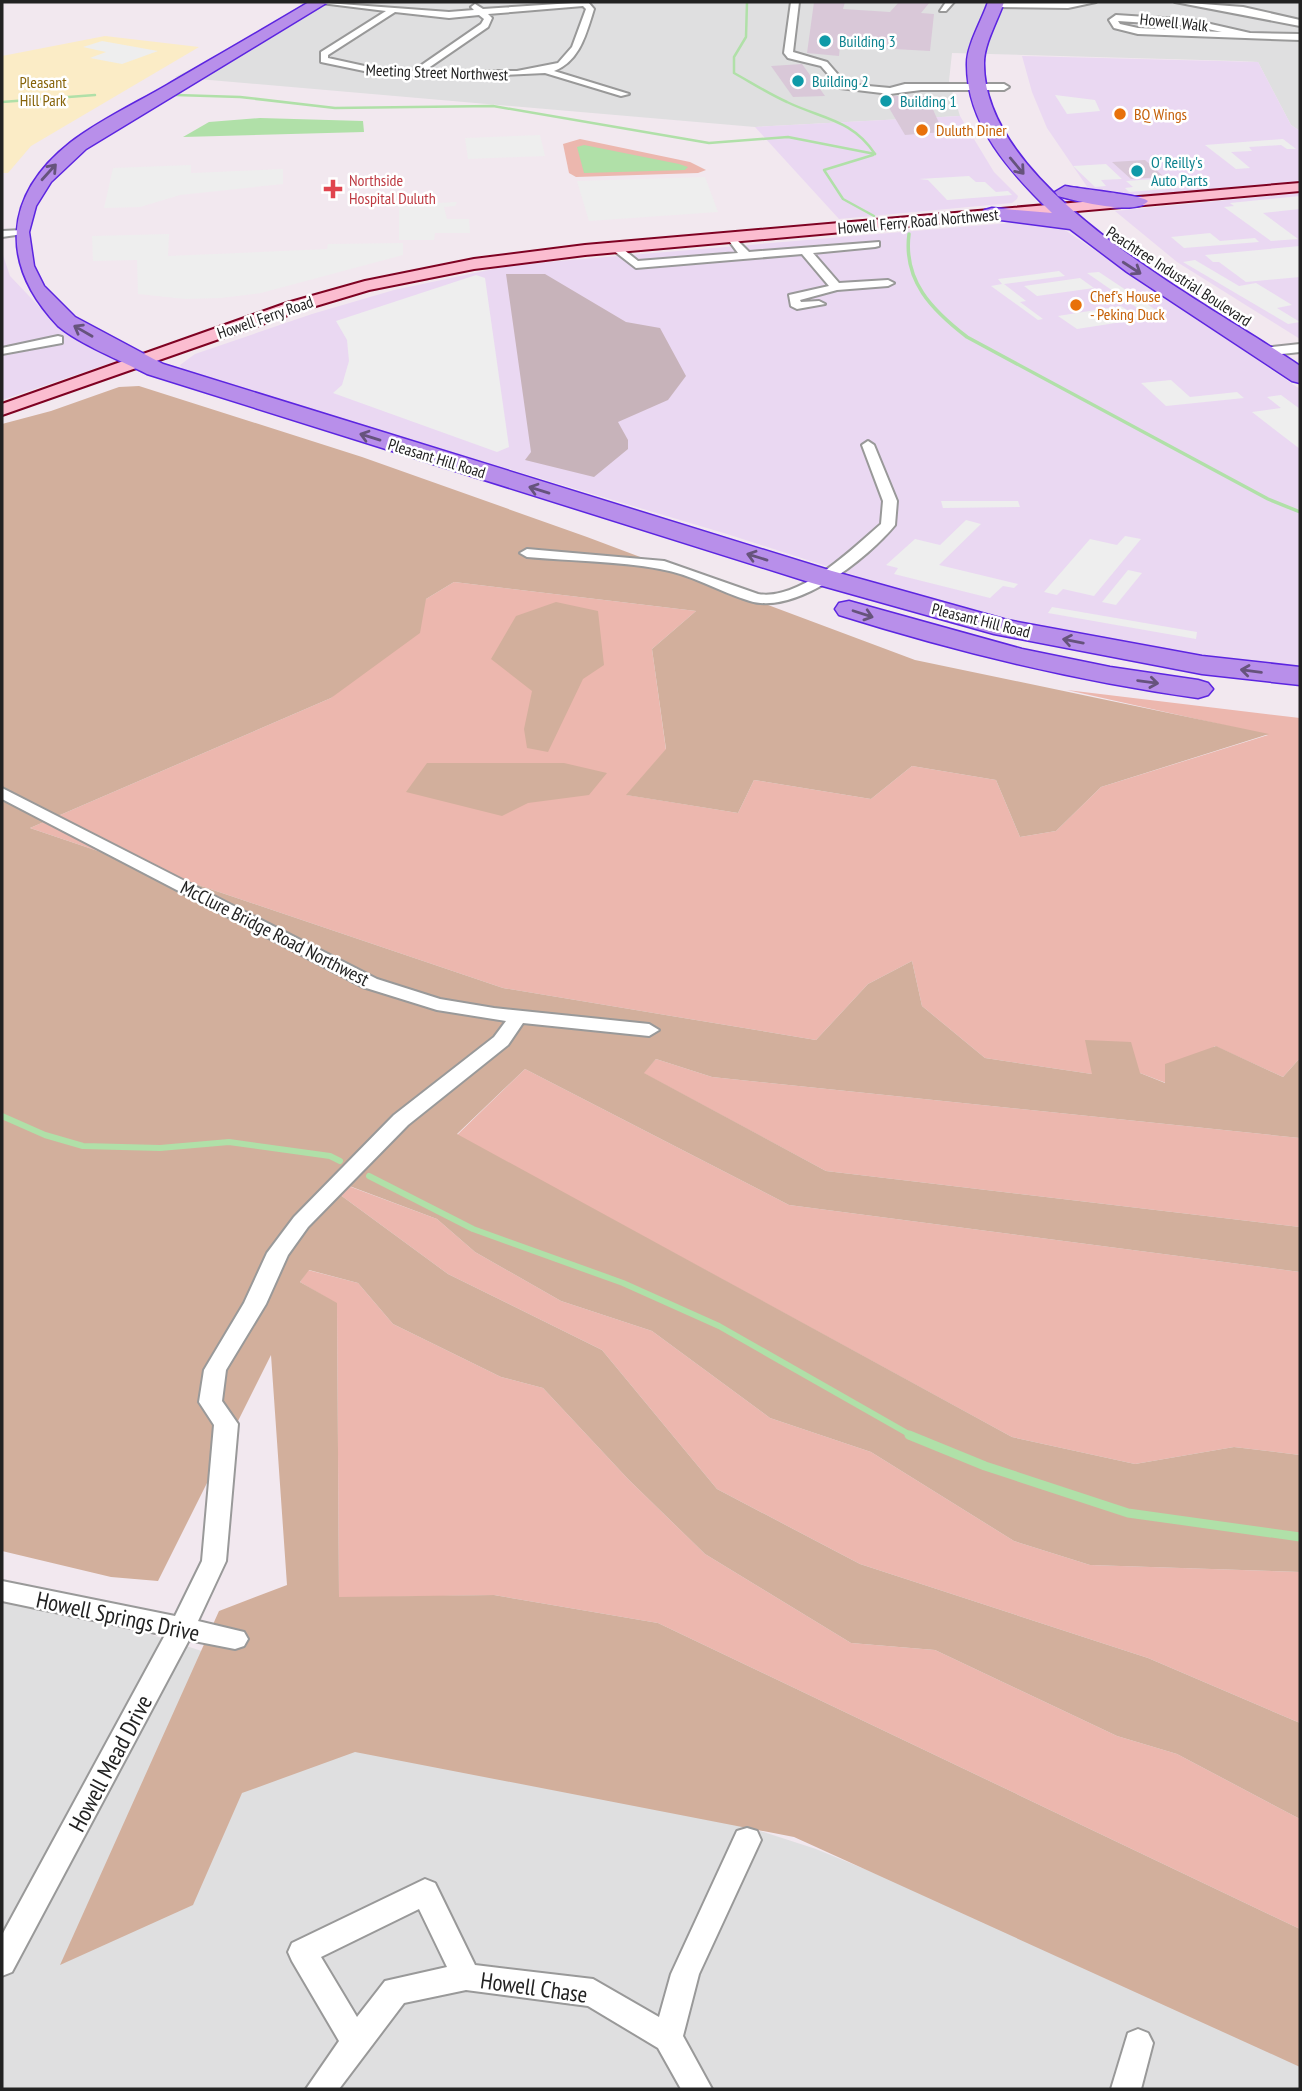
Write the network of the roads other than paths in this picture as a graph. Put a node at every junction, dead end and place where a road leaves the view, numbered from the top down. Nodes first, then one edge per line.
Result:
1 (296, 2) edge
2 (319, 2) edge
3 (469, 2) edge
4 (567, 2) edge
5 (795, 2) edge
6 (1042, 2) edge
7 (1052, 2) edge
8 (1092, 2) edge
9 (1179, 2) edge
10 (585, 3) edge
11 (995, 3) edge
12 (1014, 3) edge
13 (1232, 5) edge
14 (392, 11) junction
15 (481, 12) junction
16 (1300, 23) edge
17 (1250, 36) junction
18 (1300, 37) edge
19 (1000, 44) dead end
20 (1000, 64) dead end
21 (417, 72) junction
22 (548, 72) junction
23 (977, 86) junction
24 (1004, 87) junction
25 (624, 94) dead end
26 (1011, 109) dead end
27 (54, 143) dead end
28 (1047, 170) dead end
29 (1300, 187) edge
30 (1040, 190) junction
31 (1138, 201) joint
32 (1071, 208) junction
33 (992, 214) junction
34 (10, 233) edge
35 (732, 238) junction
36 (875, 244) dead end
37 (614, 247) junction
38 (804, 250) junction
39 (536, 254) joint
40 (746, 256) junction
41 (888, 283) dead end
42 (836, 287) junction
43 (812, 295) dead end
44 (22, 307) dead end
45 (58, 340) junction
46 (1297, 350) edge
47 (5, 351) dead end
48 (1264, 352) junction
49 (139, 362) junction
50 (113, 371) junction
51 (1300, 376) edge
52 (2, 410) edge
53 (868, 445) dead end
54 (527, 553) dead end
55 (810, 585) junction
56 (1300, 676) edge
57 (1300, 701) edge
58 (2, 793) edge
59 (518, 1017) junction
60 (649, 1030) dead end
61 (2, 1591) edge
62 (181, 1630) junction
63 (235, 1639) dead end
64 (747, 1840) dead end
65 (2, 1963) edge
66 (466, 1977) junction
67 (668, 2038) junction
68 (356, 2043) junction
69 (1138, 2043) dead end
70 (321, 2089) edge
71 (697, 2089) edge
72 (1126, 2089) edge

1 - 27 highway
2 - 14 street
2 - 15 street
34 -> 2 highway, Pleasant Hill Road
3 - 15 street
4 - 15 street
5 - 23 street
6 - 7 street
8 - 12 street
9 - 13 street
10 - 15 street
10 - 22 street
11 - 12 street
11 - 23 highway, Peachtree Industrial Boulevard
12 - 19 highway
13 - 16 street
14 - 15 street
14 - 21 street, Meeting Street Northwest
15 - 21 street
17 - 17 street, Howell Walk
17 - 18 street, Howell Walk
20 - 24 highway
21 - 22 street, Meeting Street Northwest
22 - 25 street
23 - 24 street
23 -> 30 highway, Peachtree Industrial Boulevard
24 - 26 highway
28 - 32 highway, Peachtree Industrial Boulevard
29 - 31 street
30 - 32 highway, Peachtree Industrial Boulevard
30 - 33 highway
31 - 32 highway
32 - 33 highway
32 - 46 highway, Peachtree Industrial Boulevard
32 -> 48 highway, Peachtree Industrial Boulevard
33 - 35 street, Howell Ferry Road Northwest
49 -> 34 highway, Pleasant Hill Road
35 - 37 street, Howell Ferry Road Northwest
35 - 40 street
36 - 38 street
37 - 39 street, Howell Ferry Road Northwest
37 - 40 street
38 - 40 street
38 - 42 street
39 - 49 street, Howell Ferry Road
41 - 42 street
42 - 43 street
44 - 45 highway, Pleasant Hill Road
45 - 47 street
45 - 50 highway, Pleasant Hill Road
46 - 48 street
48 - 51 highway, Peachtree Industrial Boulevard
49 - 50 street, Howell Ferry Road
55 -> 49 highway, Pleasant Hill Road
50 - 52 street, Howell Ferry Road
50 - 55 highway, Pleasant Hill Road
53 - 55 street
54 - 55 street
56 -> 55 highway, Pleasant Hill Road
55 -> 57 highway, Pleasant Hill Road
58 - 59 street, McClure Bridge Road Northwest
59 - 60 street, McClure Bridge Road Northwest
59 - 62 street, Howell Mead Drive
61 - 62 street, Howell Springs Drive
62 - 63 street, Howell Springs Drive
62 - 65 street, Howell Mead Drive
64 - 67 street
66 - 67 street, Howell Chase
66 - 68 street, Howell Chase
66 - 68 street
67 - 71 street, Howell Chase
68 - 70 street, Howell Chase
69 - 72 street

